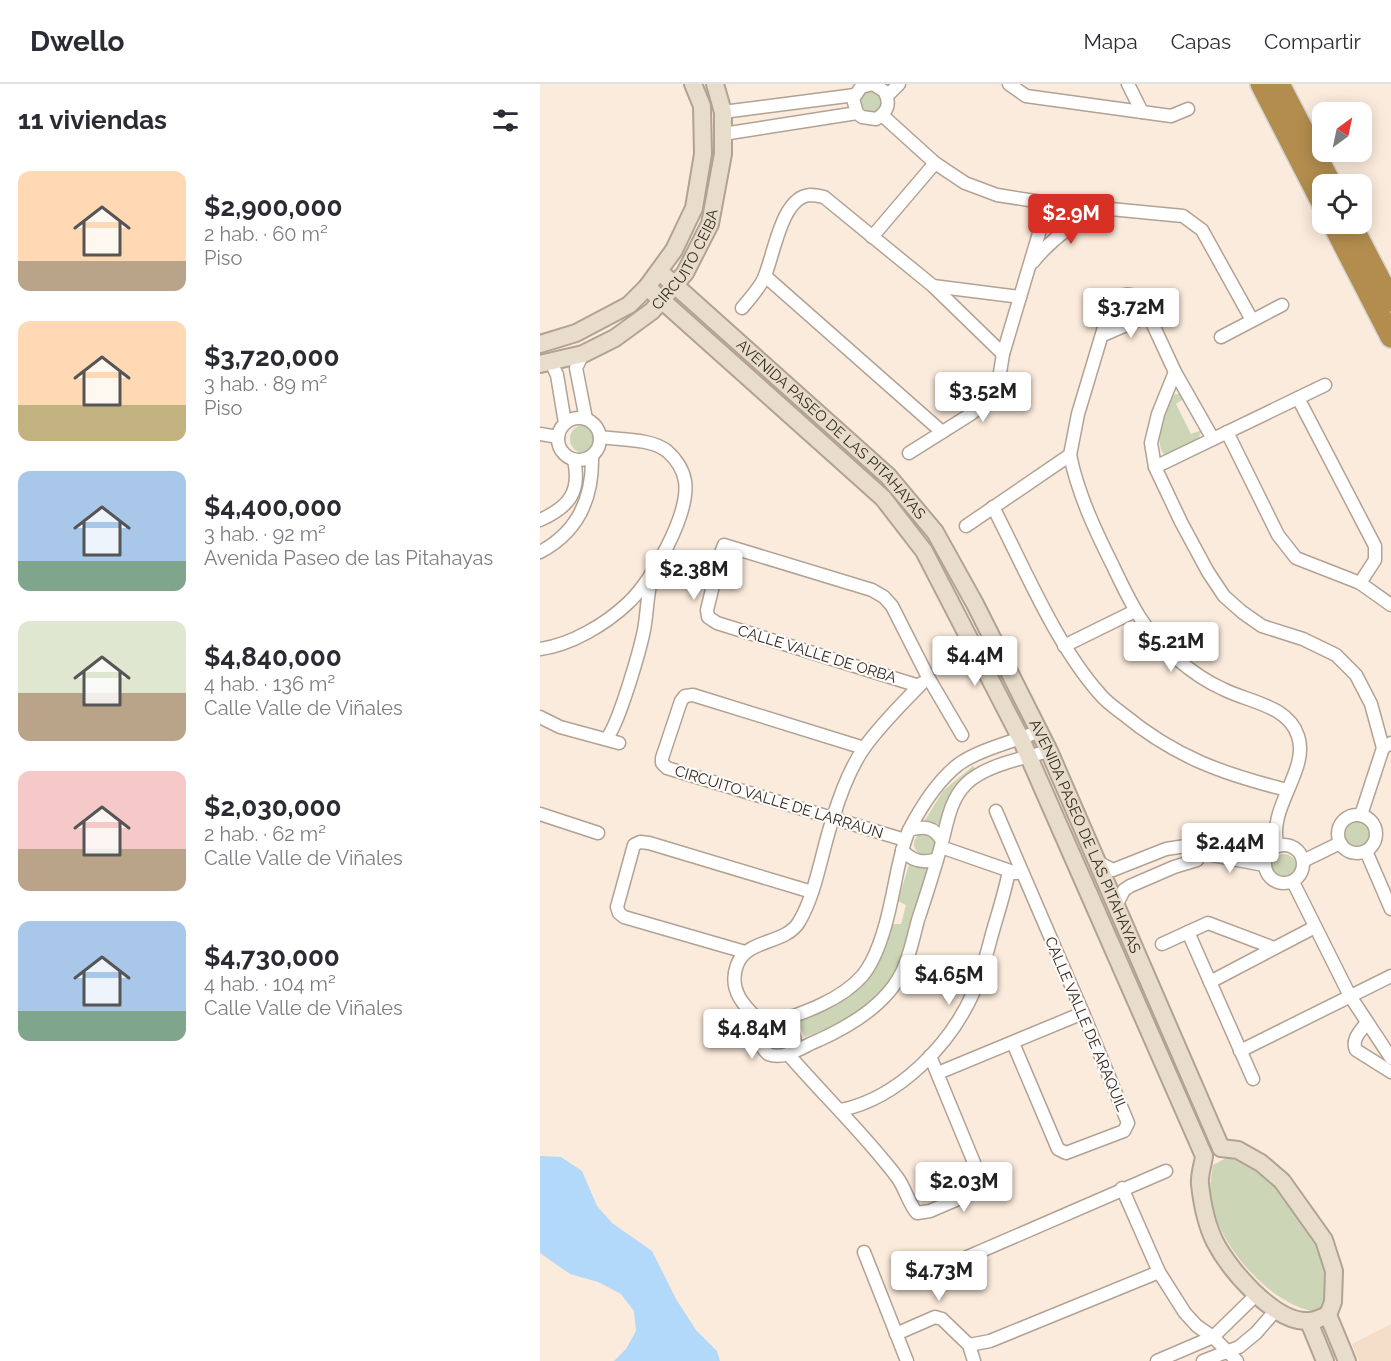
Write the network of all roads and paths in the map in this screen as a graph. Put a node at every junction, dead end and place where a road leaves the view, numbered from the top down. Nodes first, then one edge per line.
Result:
1 (693, 84) edge
2 (715, 84) edge
3 (899, 84) edge
4 (1008, 84) edge
5 (1128, 84) edge
6 (1261, 84) edge
7 (1279, 84) edge
8 (859, 89) edge
9 (1023, 90) edge
10 (887, 96) junction
11 (804, 101) junction
12 (1188, 109) dead end
13 (723, 112) junction
14 (1142, 112) junction
15 (857, 113) junction
16 (882, 115) junction
17 (807, 119) junction
18 (723, 134) junction
19 (935, 163) junction
20 (1326, 174) edge
21 (1312, 184) edge
22 (1048, 203) junction
23 (1100, 208) junction
24 (1338, 234) edge
25 (1356, 234) edge
26 (872, 237) junction
27 (1029, 268) junction
28 (659, 271) junction
29 (765, 276) junction
30 (675, 285) junction
31 (933, 286) junction
32 (647, 287) junction
33 (1020, 297) junction
34 (661, 301) junction
35 (1391, 301) edge
36 (1282, 305) dead end
37 (742, 308) dead end
38 (1147, 316) junction
39 (1252, 320) junction
40 (1103, 335) junction
41 (1221, 337) dead end
42 (1391, 337) edge
43 (540, 344) edge
44 (584, 354) junction
45 (1003, 354) junction
46 (545, 363) edge
47 (1175, 372) junction
48 (1325, 385) dead end
49 (1298, 398) junction
50 (822, 415) junction
51 (586, 419) junction
52 (565, 423) junction
53 (809, 431) junction
54 (942, 432) junction
55 (1227, 432) junction
56 (540, 435) edge
57 (600, 437) junction
58 (558, 438) junction
59 (1213, 439) junction
60 (909, 453) dead end
61 (1070, 455) junction
62 (592, 456) junction
63 (574, 460) junction
64 (1155, 467) junction
65 (993, 507) junction
66 (540, 520) edge
67 (966, 526) dead end
68 (540, 552) edge
69 (652, 573) junction
70 (1360, 583) junction
71 (1391, 605) edge
72 (1135, 610) junction
73 (1064, 646) junction
74 (540, 649) edge
75 (923, 682) junction
76 (540, 717) edge
77 (1040, 731) junction
78 (962, 735) dead end
79 (1021, 739) junction
80 (1387, 745) edge
81 (864, 748) junction
82 (1049, 751) junction
83 (974, 756) junction
84 (1029, 756) junction
85 (980, 773) junction
86 (1287, 790) junction
87 (996, 811) dead end
88 (540, 814) edge
89 (1361, 815) junction
90 (833, 818) junction
91 (598, 833) dead end
92 (905, 840) junction
93 (1340, 843) junction
94 (1278, 846) junction
95 (940, 849) junction
96 (1166, 849) junction
97 (1366, 851) junction
98 (1201, 853) junction
99 (1303, 861) junction
100 (1098, 862) junction
101 (1264, 865) junction
102 (1174, 867) junction
103 (1016, 873) junction
104 (1293, 882) junction
105 (812, 892) junction
106 (1116, 906) junction
107 (1391, 909) edge
108 (1315, 927) junction
109 (1188, 932) junction
110 (1162, 944) dead end
111 (1274, 948) junction
112 (745, 952) junction
113 (1391, 976) edge
114 (1210, 982) junction
115 (1350, 996) junction
116 (1083, 1013) junction
117 (779, 1021) junction
118 (1367, 1022) junction
119 (765, 1026) junction
120 (1012, 1043) junction
121 (1240, 1051) junction
122 (790, 1053) junction
123 (930, 1056) junction
124 (1391, 1058) edge
125 (1391, 1072) edge
126 (938, 1073) junction
127 (1253, 1079) dead end
128 (841, 1110) junction
129 (1221, 1148) junction
130 (1204, 1156) junction
131 (1166, 1171) dead end
132 (1122, 1188) junction
133 (864, 1252) dead end
134 (1159, 1272) junction
135 (928, 1274) dead end
136 (1256, 1295) junction
137 (1276, 1309) junction
138 (1328, 1315) junction
139 (1309, 1322) junction
140 (896, 1334) junction
141 (1213, 1337) junction
142 (969, 1345) junction
143 (1227, 1351) junction
144 (907, 1361) edge
145 (974, 1361) edge
146 (1157, 1361) edge
147 (1203, 1361) edge
148 (1238, 1361) edge
149 (1325, 1361) edge
150 (1347, 1361) edge

1 - 28 street, CIRCUITO CEIBA
2 - 13 street, CIRCUITO CEIBA
3 - 10 street
4 - 9 street
5 - 14 street
6 - 21 highway
7 - 20 highway
8 - 10 street
8 - 11 street
8 - 15 street
9 - 14 street
10 - 16 street
11 - 13 street
11 - 17 street
12 - 14 street
13 - 18 street, CIRCUITO CEIBA
15 - 16 street
15 - 17 street
16 - 19 street
17 - 18 street
18 - 30 street, CIRCUITO CEIBA
19 - 22 street
19 - 26 street
22 - 23 street
22 - 27 street
23 - 27 street
23 - 39 street
24 - 42 highway
25 - 35 highway
26 - 29 street
26 - 31 street
27 - 33 street
28 - 30 street, AVENIDA PASEO DE LAS PITAHAYAS
28 - 32 street, CIRCUITO CEIBA
29 - 37 street
29 - 54 street
30 - 34 street, CIRCUITO CEIBA
30 - 50 street, AVENIDA PASEO DE LAS PITAHAYAS
31 - 33 street
31 - 45 street
32 - 34 street, AVENIDA PASEO DE LAS PITAHAYAS
32 - 43 street, CIRCUITO CEIBA
33 - 45 street
34 - 44 street, CIRCUITO CEIBA
34 - 53 street, AVENIDA PASEO DE LAS PITAHAYAS
36 - 39 street
38 - 40 street
38 - 40 street
38 - 47 street
39 - 41 street
40 - 61 street
44 - 46 street, CIRCUITO CEIBA
44 - 51 street
45 - 54 street
46 - 52 street
47 - 59 street
47 - 64 street
48 - 49 street
49 - 55 street
49 - 70 street
50 - 53 street
50 - 77 street, AVENIDA PASEO DE LAS PITAHAYAS
51 - 52 street
51 - 57 street
52 - 58 street
53 - 79 street, AVENIDA PASEO DE LAS PITAHAYAS
54 - 60 street
55 - 59 street
55 - 70 street
56 - 58 street
57 - 62 street
57 - 69 street
58 - 63 street
59 - 64 street
61 - 65 street
61 - 72 street
62 - 63 street
62 - 68 street
63 - 66 street
64 - 80 street
65 - 67 street
65 - 73 street
69 - 74 street
69 - 76 street
70 - 71 street
72 - 73 street
72 - 86 street
73 - 86 street
75 - 75 street, CALLE VALLE DE ORBA
75 - 78 street
75 - 81 street
77 - 79 street
77 - 82 street, AVENIDA PASEO DE LAS PITAHAYAS
79 - 83 street
79 - 84 street, AVENIDA PASEO DE LAS PITAHAYAS
80 - 89 street
81 - 90 street
81 - 90 street, CIRCUITO VALLE DE LARRAUN
82 - 84 street
82 - 100 street, AVENIDA PASEO DE LAS PITAHAYAS
83 - 85 street
83 - 92 street
84 - 85 street
84 - 130 street, AVENIDA PASEO DE LAS PITAHAYAS
85 - 95 street
86 - 94 street
87 - 103 street, CALLE VALLE DE ARAQUIL
88 - 91 street
89 - 93 street
89 - 97 street
90 - 92 street, CIRCUITO VALLE DE LARRAUN
90 - 105 street
92 - 95 street, CIRCUITO VALLE DE LARRAUN
92 - 95 street, CIRCUITO VALLE DE LARRAUN
92 - 117 street
93 - 97 street
93 - 99 street
94 - 99 street
94 - 101 street
95 - 103 street, CIRCUITO VALLE DE LARRAUN
95 - 122 street
96 - 98 street
96 - 100 street
96 - 102 street
97 - 107 street
98 - 101 street
98 - 102 street
99 - 104 street
100 - 106 street, AVENIDA PASEO DE LAS PITAHAYAS
101 - 104 street
102 - 106 street
103 - 116 street, CALLE VALLE DE ARAQUIL
103 - 123 street
104 - 108 street
105 - 112 street
105 - 112 street
106 - 129 street, AVENIDA PASEO DE LAS PITAHAYAS
108 - 111 street
108 - 115 street
109 - 110 street
109 - 111 street
109 - 114 street
111 - 114 street
112 - 119 street
113 - 115 street
114 - 121 street
115 - 118 street
115 - 121 street
116 - 120 street
116 - 120 street, CALLE VALLE DE ARAQUIL
117 - 119 street
117 - 122 street
118 - 124 street
118 - 125 street
119 - 122 street
120 - 126 street
121 - 127 street
122 - 128 street
123 - 126 street
123 - 128 street
126 - 128 street
129 - 130 street
129 - 138 street
130 - 136 street
131 - 132 street
132 - 134 street
132 - 135 street
133 - 140 street
134 - 141 street
134 - 142 street
136 - 137 street
136 - 141 street
137 - 139 street
137 - 143 street
138 - 139 street
138 - 150 street
139 - 149 street
140 - 142 street
140 - 144 street
141 - 143 street
141 - 146 street
142 - 145 street
143 - 147 street
143 - 148 street

